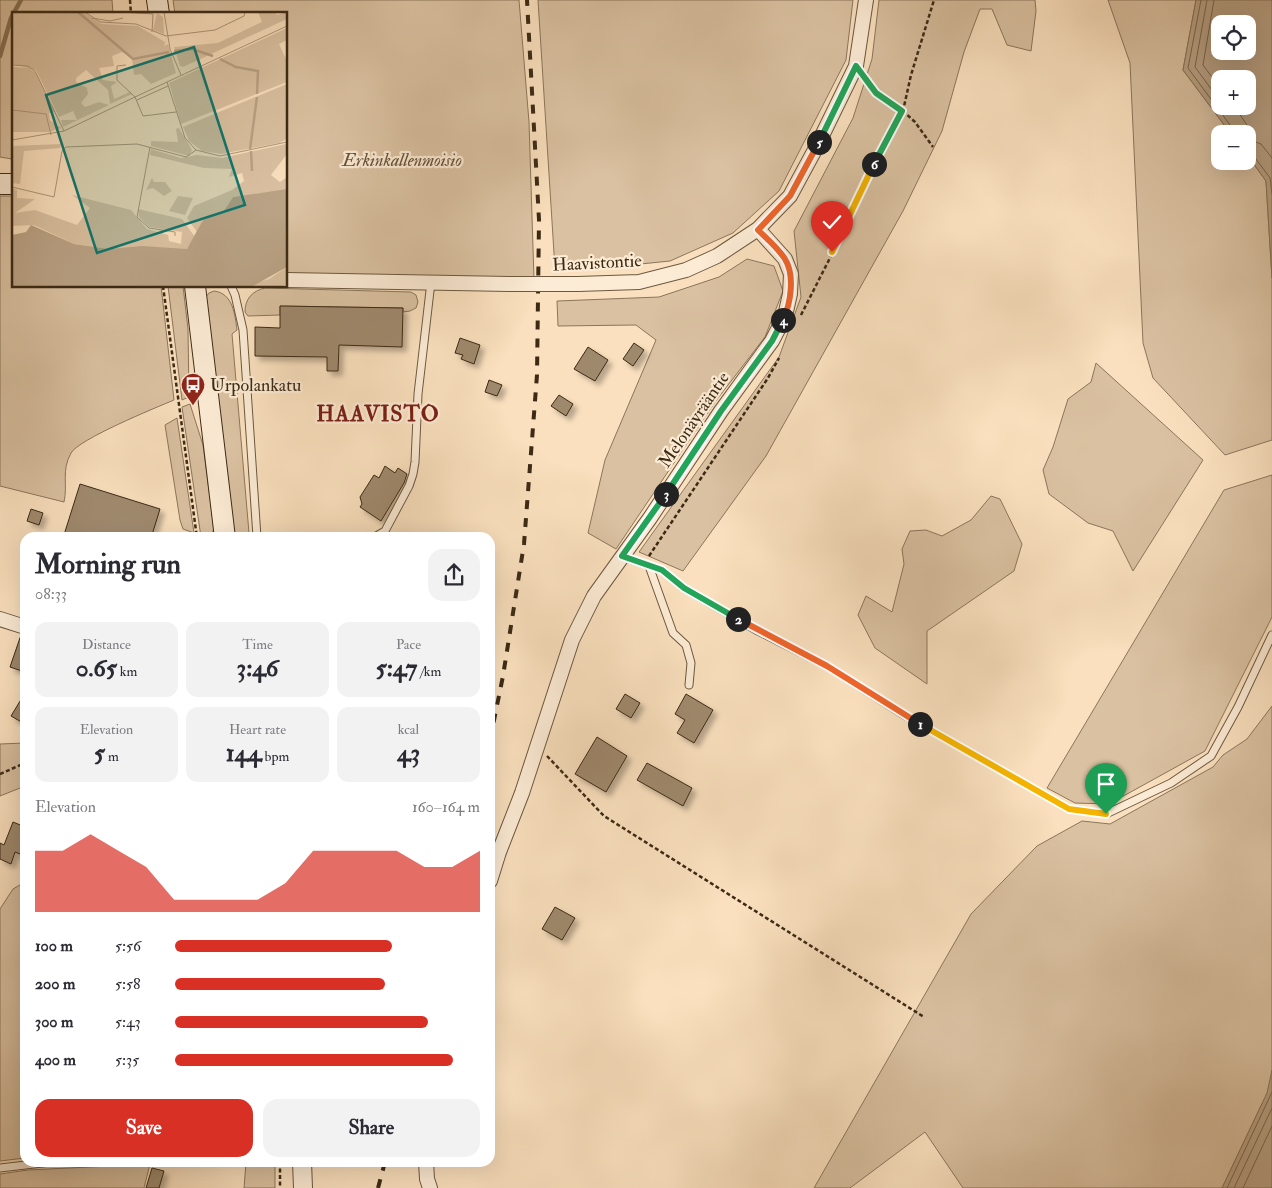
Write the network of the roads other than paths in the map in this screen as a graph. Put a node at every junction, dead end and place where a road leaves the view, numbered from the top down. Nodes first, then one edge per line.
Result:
1 (866, 0) edge
2 (758, 230) junction
3 (288, 280) edge
4 (431, 282) junction
5 (195, 288) edge
6 (232, 288) edge
7 (224, 532) edge
8 (256, 532) edge
9 (382, 532) edge
10 (622, 556) junction
11 (646, 565) junction
12 (0, 619) edge
13 (20, 625) edge
14 (1272, 635) edge
15 (689, 685) dead end
16 (495, 863) edge
17 (20, 1166) edge
18 (302, 1167) edge
19 (426, 1167) edge
20 (0, 1168) edge
21 (302, 1188) edge
22 (430, 1188) edge

1 - 2 street, Haavistontie
2 - 4 street, Haavistontie, bridge
2 - 10 street, Melonäyrääntie
3 - 4 street, Haavistontie
4 - 9 lane
5 - 7 main road
6 - 8 lane
10 - 11 lane
10 - 16 street, Melonäyrääntie
11 - 14 lane
11 - 15 lane
12 - 13 street
17 - 20 lane
18 - 21 street
19 - 22 street

